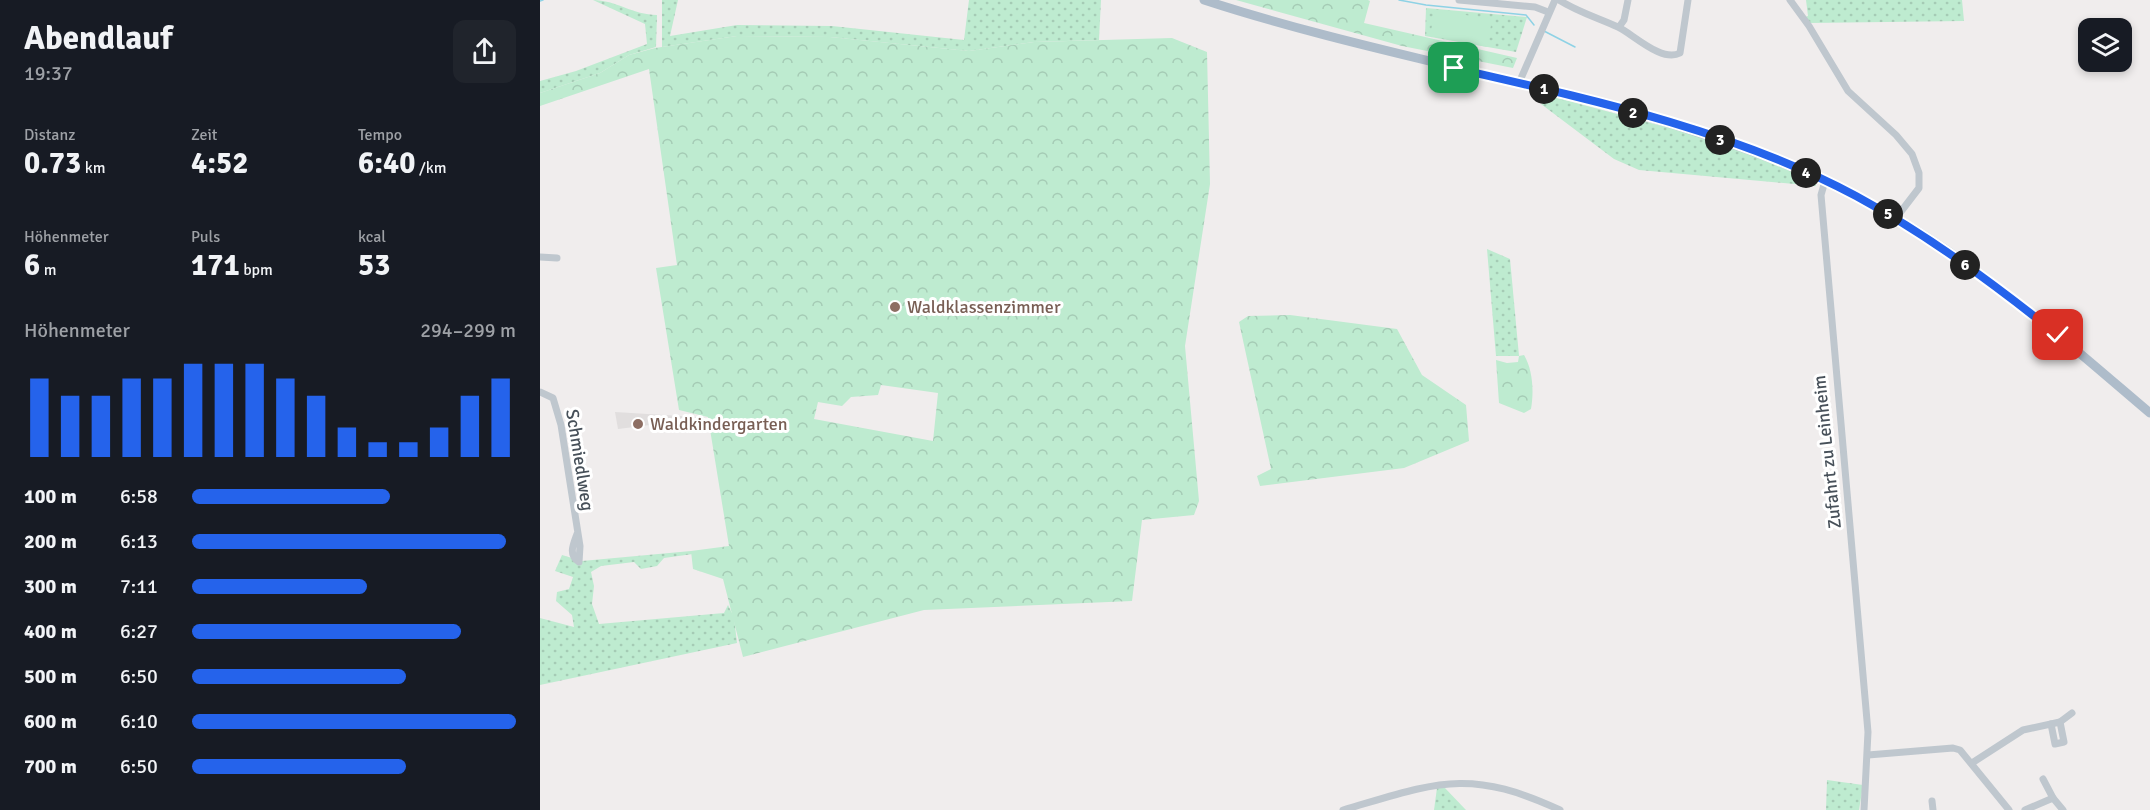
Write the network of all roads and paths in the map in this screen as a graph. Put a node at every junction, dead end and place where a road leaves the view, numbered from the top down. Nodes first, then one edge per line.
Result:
1 (1203, 0) edge
2 (1459, 0) edge
3 (1557, 0) edge
4 (1628, 0) edge
5 (1688, 0) edge
6 (1790, 0) edge
7 (1548, 12) junction
8 (1619, 27) junction
9 (1519, 83) junction
10 (1825, 181) junction
11 (1896, 218) junction
12 (540, 257) edge
13 (557, 258) dead end
14 (540, 392) edge
15 (2150, 413) edge
16 (577, 534) dead end
17 (2072, 712) dead end
18 (2060, 722) junction
19 (2051, 724) junction
20 (1868, 756) junction
21 (1972, 763) junction
22 (2043, 779) dead end
23 (2053, 798) junction
24 (1932, 801) dead end
25 (1343, 810) edge
26 (1560, 810) edge
27 (1864, 810) edge
28 (1933, 810) edge
29 (2009, 810) edge
30 (2025, 810) edge
31 (2063, 810) edge

1 - 9 main road
2 - 7 street
3 - 7 street
3 - 8 street
4 - 8 street
5 - 8 street
6 - 11 street
7 - 9 street
9 - 10 main road
10 - 11 main road
10 - 20 street, Zufahrt zu Leinheim
11 - 15 main road
12 - 13 street
14 - 16 street, Schmiedlweg
17 - 18 street
18 - 19 street
18 - 19 street
19 - 21 street
20 - 21 street
20 - 27 street, Zufahrt zu Leinheim
21 - 29 street
22 - 23 street
23 - 30 street
23 - 31 street
24 - 28 street
25 - 26 street

